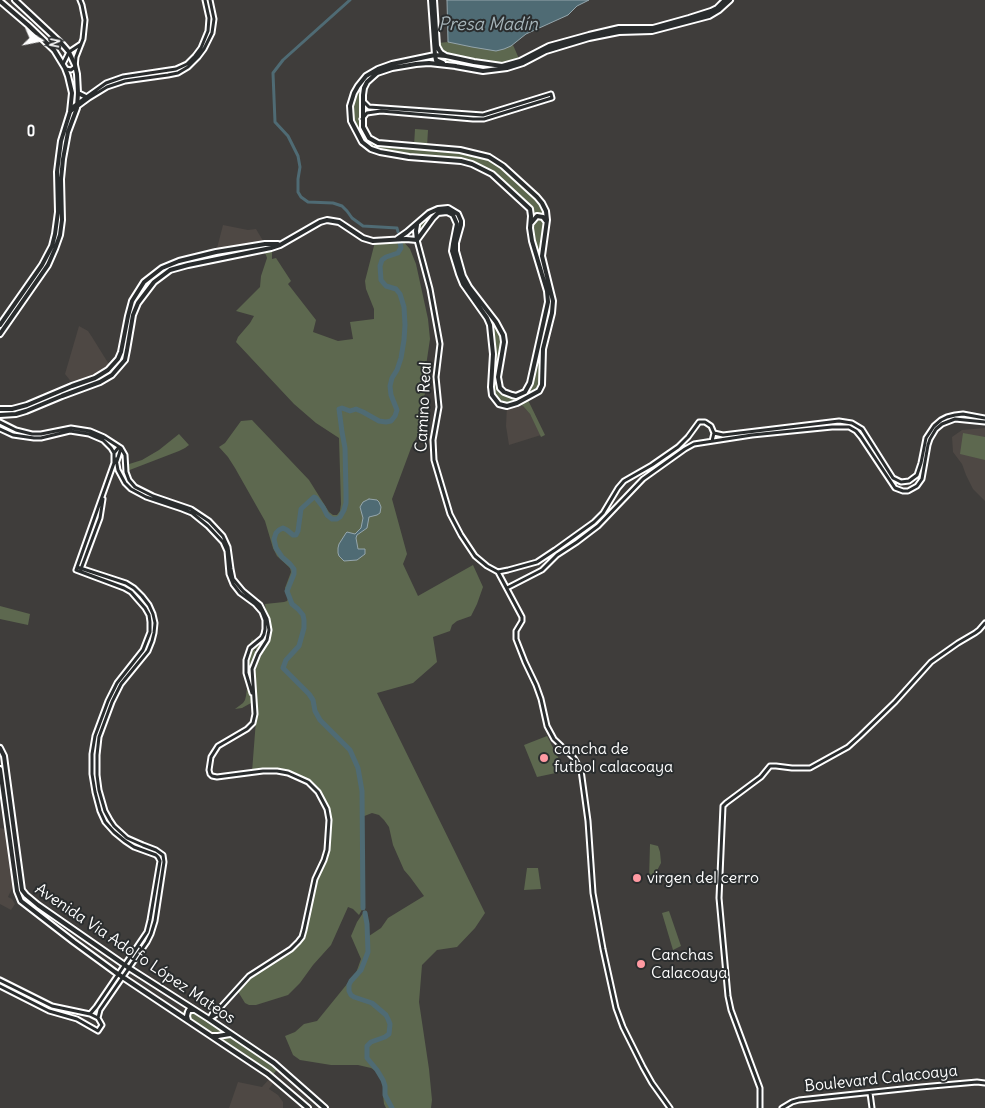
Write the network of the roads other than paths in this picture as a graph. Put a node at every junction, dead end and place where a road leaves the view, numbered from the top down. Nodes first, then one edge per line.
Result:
1 (15, 0) edge
2 (80, 0) edge
3 (205, 0) edge
4 (210, 0) edge
5 (432, 0) edge
6 (725, 0) edge
7 (730, 0) edge
8 (0, 1) edge
9 (82, 43) junction
10 (69, 52) junction
11 (435, 55) junction
12 (446, 56) junction
13 (474, 62) junction
14 (76, 65) junction
15 (64, 66) junction
16 (456, 66) junction
17 (472, 69) junction
18 (152, 76) junction
19 (78, 93) junction
20 (354, 93) junction
21 (86, 97) junction
22 (363, 98) junction
23 (77, 106) junction
24 (70, 114) junction
25 (496, 114) junction
26 (362, 119) junction
27 (362, 127) junction
28 (31, 128) dead end
29 (354, 128) junction
30 (31, 133) dead end
31 (60, 220) junction
32 (419, 222) junction
33 (547, 223) junction
34 (427, 225) junction
35 (530, 226) junction
36 (405, 237) junction
37 (417, 240) junction
38 (533, 244) junction
39 (280, 245) junction
40 (544, 246) junction
41 (6, 316) junction
42 (11, 319) junction
43 (0, 325) edge
44 (490, 330) junction
45 (501, 330) junction
46 (0, 334) edge
47 (493, 352) junction
48 (502, 352) junction
49 (533, 369) junction
50 (542, 370) junction
51 (105, 372) junction
52 (109, 378) junction
53 (501, 390) junction
54 (59, 391) junction
55 (53, 394) junction
56 (492, 395) junction
57 (62, 396) junction
58 (56, 399) junction
59 (0, 409) edge
60 (0, 415) edge
61 (985, 418) edge
62 (0, 422) edge
63 (985, 422) edge
64 (0, 428) edge
65 (714, 433) junction
66 (685, 441) junction
67 (712, 441) junction
68 (689, 446) junction
69 (120, 448) junction
70 (114, 453) junction
71 (117, 464) junction
72 (126, 472) junction
73 (638, 473) junction
74 (121, 474) junction
75 (914, 478) junction
76 (643, 479) junction
77 (901, 482) junction
78 (917, 486) junction
79 (898, 490) junction
80 (612, 499) junction
81 (619, 505) junction
82 (555, 550) junction
83 (558, 555) junction
84 (79, 569) junction
85 (498, 572) junction
86 (507, 588) junction
87 (985, 623) edge
88 (250, 648) junction
89 (258, 654) junction
90 (254, 698) junction
91 (0, 748) edge
92 (0, 768) edge
93 (127, 966) junction
94 (118, 974) junction
95 (123, 977) junction
96 (0, 980) edge
97 (0, 986) edge
98 (196, 1011) junction
99 (80, 1012) junction
100 (90, 1014) junction
101 (98, 1018) junction
102 (77, 1019) junction
103 (209, 1020) junction
104 (188, 1021) junction
105 (215, 1023) junction
106 (208, 1034) junction
107 (230, 1034) junction
108 (215, 1036) junction
109 (985, 1083) edge
110 (872, 1093) junction
111 (308, 1108) edge
112 (325, 1108) edge
113 (670, 1108) edge
114 (760, 1108) edge
115 (782, 1108) edge
116 (872, 1108) edge

1 - 10 main road
2 - 9 street
3 - 18 street
4 - 18 street
5 - 11 main road
5 - 12 main road
6 - 13 main road
7 - 17 main road
8 - 15 main road
9 - 10 street
9 - 14 street
10 - 14 main road
10 - 15 street
11 - 12 main road
11 - 16 main road
11 - 20 main road
12 - 13 main road
13 - 17 main road
14 - 15 street
14 - 19 main road
15 - 24 main road
16 - 17 main road
16 - 22 main road
18 - 21 street
18 - 23 street
19 - 21 main road
19 - 23 main road
20 - 22 main road
20 - 29 main road
21 - 23 street
22 - 25 street
22 - 26 main road
23 - 24 main road
23 - 24 street
24 - 31 main road
25 - 25 street
25 - 26 street
26 - 27 main road
27 - 29 main road
27 - 33 main road
28 - 30 street
29 - 35 main road
31 - 41 main road
31 - 42 main road
32 - 34 main road
32 - 36 main road
32 - 37 main road
32 - 45 main road
33 - 35 main road
33 - 40 main road
34 - 37 main road
34 - 44 main road
35 - 38 main road
36 - 37 main road
36 - 39 main road
37 - 85 street, Camino Real
38 - 40 main road
38 - 49 main road
39 - 51 main road
39 - 52 main road
40 - 50 main road
41 - 42 main road
41 - 43 main road
42 - 46 main road
44 - 45 main road
44 - 47 main road
45 - 48 main road
47 - 48 main road
47 - 56 main road
48 - 53 main road
49 - 50 main road
49 - 53 main road
50 - 56 main road
51 - 52 street
51 - 54 main road
52 - 57 main road
53 - 56 main road
54 - 55 main road
54 - 57 street
55 - 58 street
55 - 59 main road
57 - 58 main road
58 - 60 main road
61 - 75 street
62 - 69 street
63 - 78 street
64 - 70 street
65 - 66 street
65 - 67 street
65 - 77 street
66 - 68 street
66 - 73 street
67 - 68 street
67 - 79 street
68 - 76 street
69 - 70 street
69 - 71 street
69 - 72 street
70 - 71 street
70 - 84 street
71 - 74 street
71 - 84 street
72 - 74 street
72 - 89 street
73 - 76 street
73 - 80 street
74 - 88 street
75 - 77 street
75 - 78 street
76 - 81 street
77 - 79 street
78 - 79 street
80 - 81 street
80 - 82 street
81 - 83 street
82 - 83 street
82 - 85 street
83 - 86 street
84 - 93 street
85 - 86 street
86 - 113 street
87 - 114 street
88 - 89 street
88 - 90 street
89 - 90 street
90 - 103 street
91 - 93 main road, Avenida Via Adolfo López Mateos
92 - 94 main road, Avenida Via Adolfo López Mateos
93 - 94 street
93 - 95 street
93 - 98 main road, Avenida Via Adolfo López Mateos
94 - 95 main road, Avenida Via Adolfo López Mateos
94 - 100 street
95 - 101 street
95 - 104 main road, Avenida Via Adolfo López Mateos
96 - 99 street
97 - 102 street
98 - 103 main road, Avenida Via Adolfo López Mateos
98 - 104 main road
99 - 100 street
99 - 102 street
100 - 101 street
101 - 102 street
103 - 105 main road, Avenida Via Adolfo López Mateos
104 - 106 main road, Avenida Via Adolfo López Mateos
105 - 107 main road, Avenida Via Adolfo López Mateos
105 - 108 main road
106 - 108 main road
106 - 111 main road, Avenida Via Adolfo López Mateos
107 - 108 main road
107 - 112 main road, Avenida Via Adolfo López Mateos
109 - 110 street, Boulevard Calacoaya
110 - 115 street, Boulevard Calacoaya
110 - 116 street

